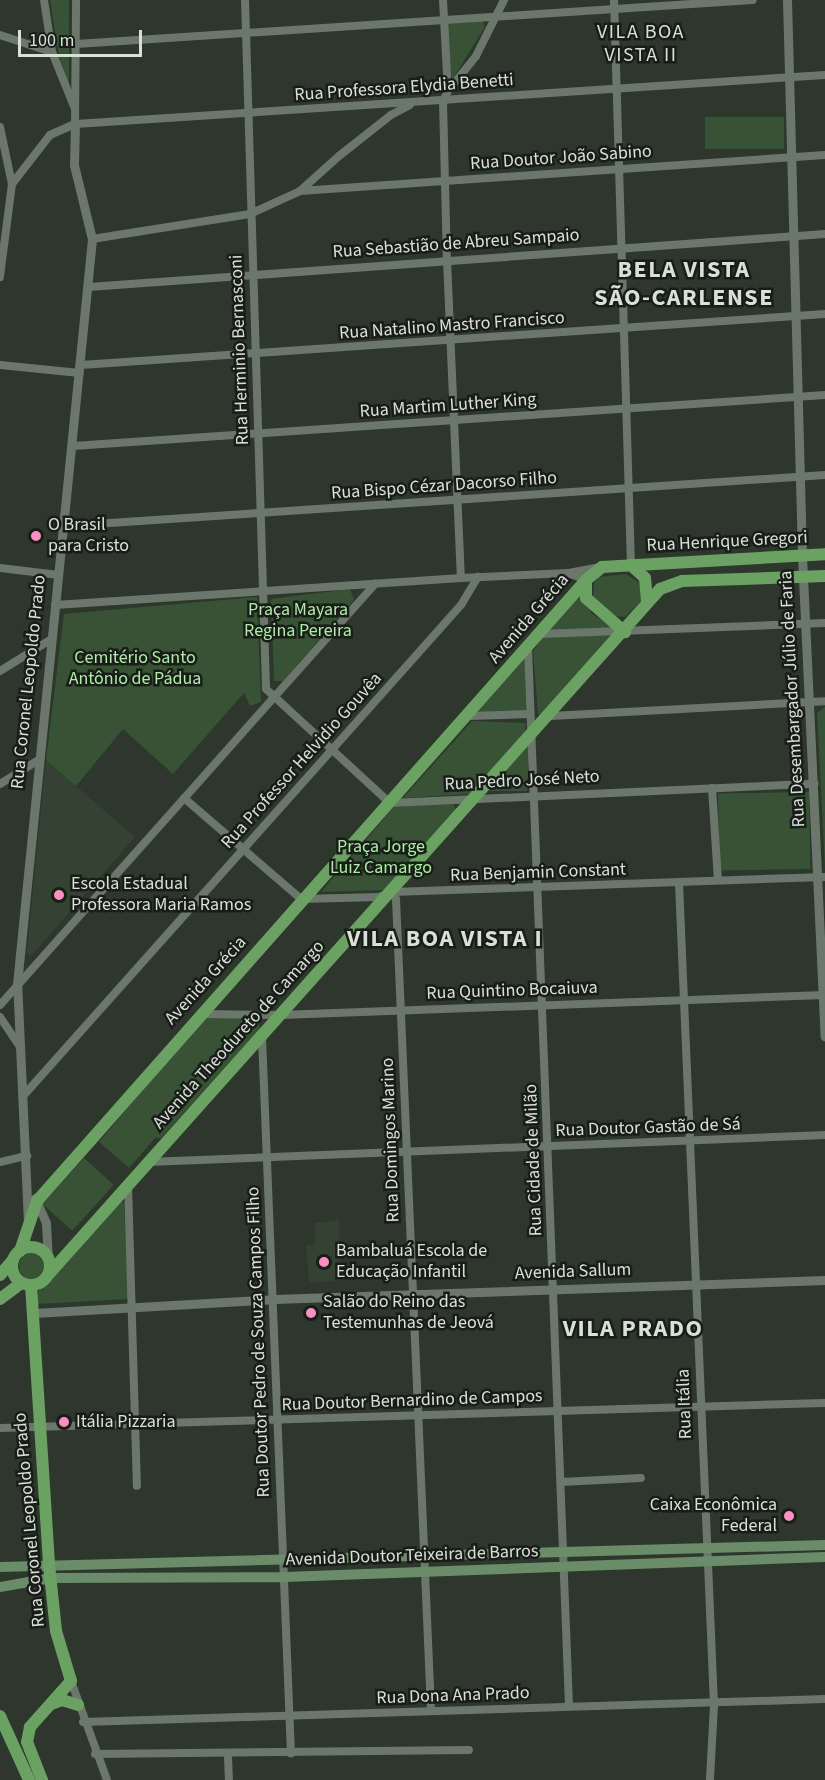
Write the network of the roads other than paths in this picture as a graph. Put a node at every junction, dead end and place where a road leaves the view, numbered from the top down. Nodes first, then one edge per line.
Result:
1 (44, 0) edge
2 (76, 0) edge
3 (244, 0) edge
4 (442, 0) edge
5 (504, 0) edge
6 (614, 0) edge
7 (753, 0) edge
8 (787, 0) edge
9 (690, 2) edge
10 (710, 2) edge
11 (615, 10) junction
12 (497, 15) junction
13 (443, 18) junction
14 (245, 33) junction
15 (0, 35) edge
16 (76, 44) junction
17 (52, 52) junction
18 (825, 75) edge
19 (788, 78) junction
20 (616, 89) junction
21 (448, 92) junction
22 (443, 101) junction
23 (414, 103) junction
24 (76, 110) junction
25 (247, 113) junction
26 (75, 124) junction
27 (0, 127) edge
28 (825, 155) edge
29 (791, 158) junction
30 (618, 169) junction
31 (447, 181) junction
32 (12, 184) junction
33 (300, 191) junction
34 (250, 214) junction
35 (825, 234) edge
36 (793, 236) junction
37 (92, 239) junction
38 (622, 248) junction
39 (447, 260) junction
40 (253, 273) junction
41 (0, 277) edge
42 (89, 287) junction
43 (825, 314) edge
44 (796, 316) junction
45 (624, 328) junction
46 (452, 340) junction
47 (256, 355) junction
48 (0, 365) edge
49 (80, 369) junction
50 (825, 395) edge
51 (800, 397) junction
52 (627, 408) junction
53 (453, 420) junction
54 (258, 433) junction
55 (73, 446) junction
56 (825, 475) edge
57 (802, 477) junction
58 (629, 488) junction
59 (458, 499) junction
60 (260, 514) junction
61 (64, 526) junction
62 (825, 554) edge
63 (802, 556) junction
64 (631, 565) junction
65 (602, 567) junction
66 (0, 568) edge
67 (568, 573) junction
68 (59, 575) junction
69 (825, 576) edge
70 (478, 577) junction
71 (805, 577) junction
72 (461, 578) junction
73 (586, 580) junction
74 (375, 584) junction
75 (264, 591) junction
76 (647, 603) junction
77 (55, 605) junction
78 (825, 622) edge
79 (808, 623) junction
80 (625, 632) junction
81 (541, 634) junction
82 (50, 640) junction
83 (528, 648) junction
84 (0, 671) edge
85 (272, 697) junction
86 (825, 701) edge
87 (812, 702) junction
88 (530, 714) junction
89 (469, 716) junction
90 (550, 716) junction
91 (532, 734) junction
92 (332, 749) junction
93 (38, 760) junction
94 (0, 784) edge
95 (815, 784) junction
96 (712, 788) junction
97 (534, 795) junction
98 (184, 798) junction
99 (474, 798) junction
100 (390, 803) junction
101 (242, 851) junction
102 (822, 877) edge
103 (718, 880) junction
104 (679, 883) junction
105 (538, 890) junction
106 (392, 892) junction
107 (301, 899) junction
108 (17, 984) junction
109 (824, 995) edge
110 (685, 1000) junction
111 (0, 1005) edge
112 (543, 1005) junction
113 (400, 1009) junction
114 (201, 1014) junction
115 (281, 1016) junction
116 (0, 1017) edge
117 (825, 1036) edge
118 (262, 1038) junction
119 (19, 1045) junction
120 (24, 1095) junction
121 (825, 1135) edge
122 (688, 1143) junction
123 (548, 1147) junction
124 (406, 1153) junction
125 (27, 1156) junction
126 (265, 1158) junction
127 (0, 1162) edge
128 (147, 1162) junction
129 (128, 1184) junction
130 (27, 1191) junction
131 (37, 1201) junction
132 (28, 1224) junction
133 (17, 1256) junction
134 (48, 1257) junction
135 (0, 1275) edge
136 (48, 1275) junction
137 (825, 1280) edge
138 (26, 1284) junction
139 (696, 1284) junction
140 (554, 1289) junction
141 (412, 1296) junction
142 (0, 1299) edge
143 (274, 1299) junction
144 (134, 1309) junction
145 (34, 1313) junction
146 (825, 1403) edge
147 (700, 1407) junction
148 (558, 1410) junction
149 (417, 1415) junction
150 (277, 1421) junction
151 (133, 1424) junction
152 (39, 1427) junction
153 (0, 1428) edge
154 (642, 1478) dead end
155 (561, 1482) junction
156 (137, 1486) dead end
157 (825, 1545) edge
158 (707, 1548) junction
159 (564, 1553) junction
160 (422, 1556) junction
161 (825, 1557) edge
162 (283, 1560) junction
163 (707, 1563) junction
164 (0, 1567) edge
165 (564, 1567) junction
166 (50, 1572) junction
167 (424, 1572) junction
168 (284, 1577) junction
169 (0, 1587) edge
170 (71, 1681) junction
171 (825, 1699) edge
172 (51, 1704) junction
173 (714, 1705) junction
174 (78, 1706) junction
175 (569, 1706) junction
176 (431, 1710) junction
177 (0, 1716) edge
178 (288, 1717) junction
179 (83, 1722) junction
180 (3, 1730) edge
181 (469, 1750) dead end
182 (291, 1753) junction
183 (95, 1754) junction
184 (228, 1755) junction
185 (29, 1780) edge
186 (42, 1780) edge
187 (107, 1780) edge
188 (229, 1780) edge
189 (710, 1780) edge

1 - 17 street
2 - 16 street, Rua Coronel Leopoldo Prado
3 - 14 street, Rua Herminio Bernasconi
4 - 13 street
5 - 12 street
6 - 11 street
7 - 10 street
8 - 19 street, Rua Desembargador Júlio de Faria
9 - 10 street
9 - 11 street
11 - 12 street
11 - 20 street
12 - 13 street
12 - 21 street
13 - 14 street
13 - 21 street
14 - 16 street
14 - 25 street, Rua Herminio Bernasconi
15 - 17 street
16 - 24 street, Rua Coronel Leopoldo Prado
17 - 24 street
18 - 19 street, Rua Professora Elydia Benetti
19 - 20 street, Rua Professora Elydia Benetti
19 - 29 street, Rua Desembargador Júlio de Faria
20 - 22 street, Rua Professora Elydia Benetti
20 - 30 street
21 - 22 street
22 - 23 street, Rua Professora Elydia Benetti
22 - 31 street
23 - 25 street, Rua Professora Elydia Benetti
23 - 33 street
24 - 26 street, Rua Coronel Leopoldo Prado
25 - 26 street, Rua Professora Elydia Benetti
25 - 34 street, Rua Herminio Bernasconi
26 - 32 street, Rua Professora Elydia Benetti
26 - 37 street, Rua Coronel Leopoldo Prado
27 - 32 street
28 - 29 street, Rua Doutor João Sabino
29 - 30 street, Rua Doutor João Sabino
29 - 36 street, Rua Desembargador Júlio de Faria
30 - 31 street, Rua Doutor João Sabino
30 - 38 street
31 - 33 street, Rua Doutor João Sabino
31 - 39 street
32 - 41 street
33 - 34 street
34 - 37 street
34 - 40 street, Rua Herminio Bernasconi
35 - 36 street, Rua Sebastião de Abreu Sampaio
36 - 38 street, Rua Sebastião de Abreu Sampaio
36 - 44 street, Rua Desembargador Júlio de Faria
37 - 42 street, Rua Coronel Leopoldo Prado
38 - 39 street, Rua Sebastião de Abreu Sampaio
38 - 45 street
39 - 40 street, Rua Sebastião de Abreu Sampaio
39 - 46 street
40 - 42 street, Rua Sebastião de Abreu Sampaio
40 - 47 street, Rua Herminio Bernasconi
42 - 49 street, Rua Coronel Leopoldo Prado
43 - 44 street, Rua Natalino Mastro Francisco
44 - 45 street, Rua Natalino Mastro Francisco
44 - 51 street, Rua Desembargador Júlio de Faria
45 - 46 street, Rua Natalino Mastro Francisco
45 - 52 street
46 - 47 street, Rua Natalino Mastro Francisco
46 - 53 street
47 - 49 street, Rua Natalino Mastro Francisco
47 - 54 street, Rua Herminio Bernasconi
48 - 49 street, Rua Natalino Mastro Francisco
49 - 55 street, Rua Coronel Leopoldo Prado
50 - 51 street, Rua Martim Luther King
51 - 52 street, Rua Martim Luther King
51 - 57 street, Rua Desembargador Júlio de Faria
52 - 53 street, Rua Martim Luther King
52 - 58 street
53 - 54 street, Rua Martim Luther King
53 - 59 street
54 - 55 street, Rua Martim Luther King
54 - 60 street, Rua Herminio Bernasconi
55 - 61 street, Rua Coronel Leopoldo Prado
56 - 57 street, Rua Bispo Cézar Dacorso Filho
57 - 58 street, Rua Bispo Cézar Dacorso Filho
57 - 63 street, Rua Desembargador Júlio de Faria
58 - 59 street, Rua Bispo Cézar Dacorso Filho
58 - 64 street
59 - 60 street, Rua Bispo Cézar Dacorso Filho
59 - 72 street
60 - 61 street, Rua Bispo Cézar Dacorso Filho
60 - 75 street, Rua Herminio Bernasconi
61 - 68 street, Rua Coronel Leopoldo Prado
62 - 63 main road, Rua Henrique Gregori
63 - 64 main road, Rua Henrique Gregori
63 - 71 street, Rua Desembargador Júlio de Faria
64 - 65 main road
64 - 76 main road
65 - 67 street
65 - 73 main road
66 - 68 street
67 - 70 street
67 - 73 street
68 - 77 street, Rua Coronel Leopoldo Prado
69 - 71 main road, Rua Henrique Gregori
70 - 72 street
70 - 92 street, Rua Professor Helvidio Gouvêa
71 - 76 main road, Rua Henrique Gregori
71 - 79 street, Rua Desembargador Júlio de Faria
72 - 74 street
73 - 80 main road
73 - 81 main road, Avenida Grécia
74 - 75 street
74 - 85 street
75 - 77 street
75 - 85 street, Rua Herminio Bernasconi
76 - 80 main road
77 - 82 street, Rua Coronel Leopoldo Prado
78 - 79 street
79 - 80 street
79 - 87 street, Rua Desembargador Júlio de Faria
80 - 81 street
80 - 90 main road, Avenida Theodureto de Camargo
81 - 83 main road, Avenida Grécia
82 - 84 street
82 - 93 street, Rua Coronel Leopoldo Prado
83 - 88 street, Rua Cidade de Milão
83 - 89 main road, Avenida Grécia
85 - 92 street
85 - 98 street
86 - 87 street
87 - 90 street
87 - 95 street, Rua Desembargador Júlio de Faria
88 - 89 street
88 - 91 street, Rua Cidade de Milão
89 - 100 main road, Avenida Grécia
90 - 91 main road, Avenida Theodureto de Camargo
91 - 97 street, Rua Cidade de Milão
91 - 99 main road, Avenida Theodureto de Camargo
92 - 100 street
92 - 101 street, Rua Professor Helvidio Gouvêa
93 - 94 street
93 - 108 street, Rua Coronel Leopoldo Prado
95 - 96 street, Rua Pedro José Neto
95 - 102 street, Rua Desembargador Júlio de Faria
96 - 97 street, Rua Pedro José Neto
96 - 103 street
97 - 99 street, Rua Pedro José Neto
97 - 105 street, Rua Cidade de Milão
98 - 101 street
98 - 108 street
99 - 100 street, Rua Pedro José Neto
99 - 106 main road, Avenida Theodureto de Camargo
100 - 107 main road, Avenida Grécia
101 - 107 street
101 - 120 street, Rua Professor Helvidio Gouvêa
102 - 103 street, Rua Benjamin Constant
102 - 109 street, Rua Desembargador Júlio de Faria
103 - 104 street, Rua Benjamin Constant
104 - 105 street, Rua Benjamin Constant
104 - 110 street, Rua Itália
105 - 106 street, Rua Benjamin Constant
105 - 112 street, Rua Cidade de Milão
106 - 107 street, Rua Benjamin Constant
106 - 113 street, Rua Domingos Marino
106 - 115 main road, Avenida Theodureto de Camargo
107 - 114 main road, Avenida Grécia
108 - 111 street
108 - 119 street, Rua Coronel Leopoldo Prado
109 - 110 street, Rua Quintino Bocaiuva
109 - 117 street, Rua Desembargador Júlio de Faria
110 - 112 street, Rua Quintino Bocaiuva
110 - 122 street, Rua Itália
112 - 113 street, Rua Quintino Bocaiuva
112 - 123 street, Rua Cidade de Milão
113 - 115 street, Rua Quintino Bocaiuva
113 - 124 street, Rua Domingos Marino
114 - 115 street, Rua Quintino Bocaiuva
114 - 131 main road, Avenida Grécia
115 - 118 main road, Avenida Theodureto de Camargo
116 - 119 street
118 - 126 street, Rua Doutor Pedro de Souza Campos Filho
118 - 128 main road, Avenida Theodureto de Camargo
119 - 120 street, Rua Coronel Leopoldo Prado
120 - 125 street, Rua Coronel Leopoldo Prado
121 - 122 street, Rua Doutor Gastão de Sá
122 - 123 street, Rua Doutor Gastão de Sá
122 - 139 street, Rua Itália
123 - 124 street, Rua Doutor Gastão de Sá
123 - 140 street, Rua Cidade de Milão
124 - 126 street, Rua Doutor Gastão de Sá
124 - 141 street, Rua Domingos Marino
125 - 127 street
125 - 130 street, Rua Coronel Leopoldo Prado
126 - 128 street, Rua Doutor Gastão de Sá
126 - 143 street, Rua Doutor Pedro de Souza Campos Filho
128 - 129 main road, Avenida Theodureto de Camargo
129 - 136 main road, Avenida Theodureto de Camargo
129 - 144 street
130 - 131 street
130 - 132 street, Rua Coronel Leopoldo Prado
131 - 132 main road, Avenida Grécia
131 - 134 street
132 - 133 main road, Rua Coronel Leopoldo Prado
133 - 134 main road
133 - 135 main road
133 - 138 main road
134 - 136 main road
136 - 138 main road
137 - 139 street, Avenida Sallum
138 - 142 main road
138 - 145 main road, Rua Coronel Leopoldo Prado
139 - 140 street, Avenida Sallum
139 - 147 street, Rua Itália
140 - 141 street, Avenida Sallum
140 - 148 street, Rua Cidade de Milão
141 - 143 street, Avenida Sallum
141 - 149 street, Rua Domingos Marino
143 - 144 street, Avenida Sallum
143 - 150 street, Rua Doutor Pedro de Souza Campos Filho
144 - 145 street, Avenida Sallum
144 - 151 street
145 - 152 main road, Rua Coronel Leopoldo Prado
146 - 147 street, Rua Doutor Bernardino de Campos
147 - 148 street, Rua Doutor Bernardino de Campos
147 - 158 street, Rua Itália
148 - 149 street, Rua Doutor Bernardino de Campos
148 - 155 street, Rua Cidade de Milão
149 - 150 street, Rua Doutor Bernardino de Campos
149 - 160 street, Rua Domingos Marino
150 - 151 street, Rua Doutor Bernardino de Campos
150 - 162 street, Rua Doutor Pedro de Souza Campos Filho
151 - 152 street, Rua Doutor Bernardino de Campos
151 - 156 street
152 - 153 street, Rua Doutor Bernardino de Campos
152 - 166 main road, Rua Coronel Leopoldo Prado
154 - 155 street
155 - 159 street, Rua Cidade de Milão
157 - 158 main road, Avenida Doutor Teixeira de Barros
158 - 159 main road, Avenida Doutor Teixeira de Barros
158 - 163 street, Rua Itália
159 - 160 main road, Avenida Doutor Teixeira de Barros
159 - 165 street, Rua Cidade de Milão
160 - 162 main road, Avenida Doutor Teixeira de Barros
160 - 167 street, Rua Domingos Marino
161 - 163 main road, Avenida Doutor Teixeira de Barros
162 - 166 main road, Avenida Doutor Teixeira de Barros
162 - 168 street, Rua Doutor Pedro de Souza Campos Filho
163 - 165 main road, Avenida Doutor Teixeira de Barros
163 - 173 street, Rua Itália
164 - 166 main road, Avenida Doutor Teixeira de Barros
165 - 167 main road, Avenida Doutor Teixeira de Barros
165 - 175 street, Rua Cidade de Milão
166 - 168 main road, Avenida Doutor Teixeira de Barros
166 - 169 main road, Avenida Doutor Teixeira de Barros
166 - 170 main road, Rua Coronel Leopoldo Prado
167 - 168 main road, Avenida Doutor Teixeira de Barros
167 - 176 street, Rua Domingos Marino
168 - 178 street, Rua Doutor Pedro de Souza Campos Filho
170 - 172 main road
170 - 174 street, Rua Coronel Leopoldo Prado
171 - 173 street, Rua Dona Ana Prado
172 - 174 main road
172 - 186 main road
173 - 175 street, Rua Dona Ana Prado
173 - 189 street, Rua Itália
174 - 179 street, Rua Coronel Leopoldo Prado
175 - 176 street, Rua Dona Ana Prado
176 - 178 street, Rua Dona Ana Prado
177 - 180 main road
178 - 179 street, Rua Dona Ana Prado
178 - 182 street, Rua Doutor Pedro de Souza Campos Filho
179 - 183 street, Rua Coronel Leopoldo Prado
180 - 185 main road
181 - 182 street
182 - 184 street
183 - 184 street
183 - 187 street, Rua Coronel Leopoldo Prado
184 - 188 street

